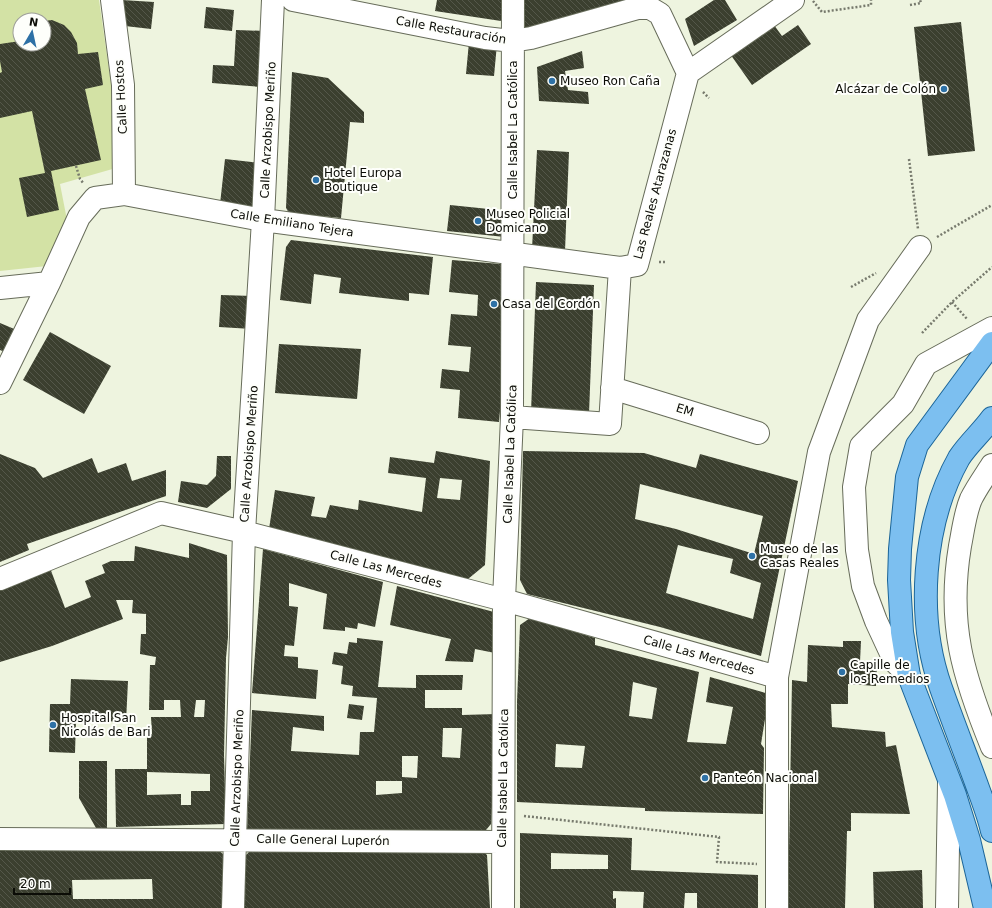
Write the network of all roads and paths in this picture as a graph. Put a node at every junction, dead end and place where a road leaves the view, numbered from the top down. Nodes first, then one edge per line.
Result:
1 (112, 0) edge
2 (273, 0) edge
3 (293, 0) edge
4 (513, 0) edge
5 (793, 0) edge
6 (813, 0) edge
7 (871, 0) edge
8 (920, 0) edge
9 (910, 5) dead end
10 (512, 41) junction
11 (688, 73) junction
12 (909, 159) dead end
13 (124, 194) junction
14 (263, 220) junction
15 (920, 247) joint
16 (514, 254) junction
17 (992, 267) edge
18 (620, 268) junction
19 (49, 282) junction
20 (0, 288) edge
21 (992, 328) edge
22 (922, 333) dead end
23 (992, 343) edge
24 (0, 383) edge
25 (612, 388) junction
26 (512, 417) junction
27 (992, 418) edge
28 (758, 433) dead end
29 (992, 465) edge
30 (244, 532) junction
31 (0, 579) edge
32 (504, 600) junction
33 (909, 676) junction
34 (777, 677) junction
35 (992, 747) edge
36 (949, 780) junction
37 (503, 814) junction
38 (992, 831) edge
39 (0, 839) edge
40 (236, 839) junction
41 (502, 842) junction
42 (778, 865) junction
43 (233, 908) edge
44 (502, 908) edge
45 (777, 908) edge
46 (947, 908) edge
47 (985, 908) edge

1 - 13 street, Calle Hostos
2 - 14 street, Calle Arzobispo Meriño
3 - 10 street, Calle Restauración
4 - 10 street, Calle Isabel La Católica
5 - 11 street
6 - 7 path
8 - 9 path
10 - 11 street, Calle Restauración
10 - 16 street, Calle Isabel La Católica
11 - 18 street, Las Reales Atarazanas
12 - 15 path
13 - 14 street, Calle Emiliano Tejera
13 - 19 street, Calle Emiliano Tejera
14 - 16 street, Calle Emiliano Tejera
14 - 30 street, Calle Arzobispo Meriño
15 - 34 street
16 - 18 street, Calle Emiliano Tejera
16 - 26 street, Calle Isabel La Católica
17 - 22 path
18 - 25 street, Las Reales Atarazanas
19 - 20 street
19 - 24 street
21 - 33 street
23 - 33 main road
25 - 26 street, Las Reales Atarazanas
25 - 28 street, EM
26 - 32 street, Calle Isabel La Católica
27 - 38 main road
29 - 35 street
30 - 31 street, Calle Las Mercedes
30 - 32 street, Calle Las Mercedes
30 - 40 street, Calle Arzobispo Meriño
32 - 34 street, Calle Las Mercedes
32 - 37 street, Calle Isabel La Católica
33 - 36 main road
34 - 42 street
36 - 46 street
36 - 47 main road
37 - 41 street, Calle Isabel La Católica
37 - 42 path
39 - 40 street, Calle General Luperón
40 - 41 street, Calle General Luperón
40 - 43 street, Calle Arzobispo Meriño
41 - 44 street, Calle Isabel La Católica
42 - 45 street

